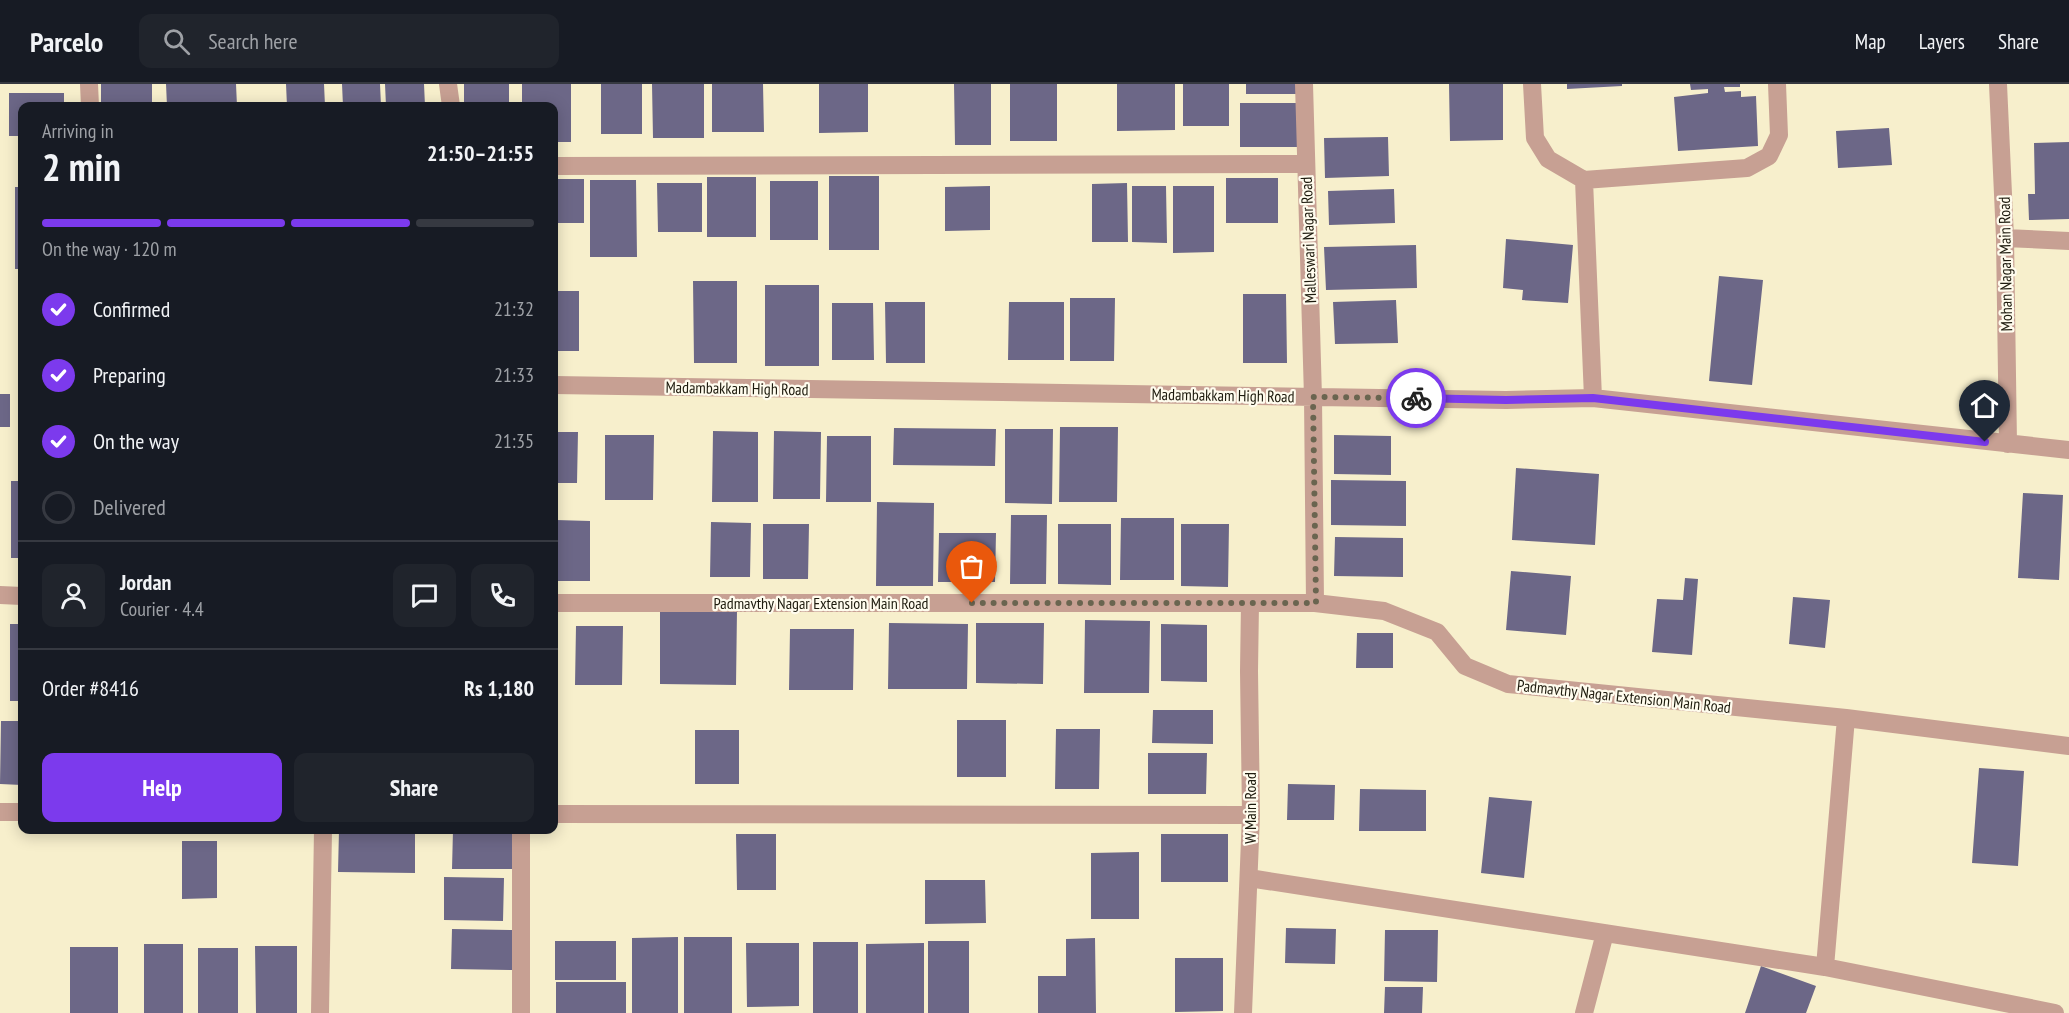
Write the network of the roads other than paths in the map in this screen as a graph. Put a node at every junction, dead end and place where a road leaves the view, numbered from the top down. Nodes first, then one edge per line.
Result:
1 (89, 84) edge
2 (448, 84) edge
3 (1304, 84) edge
4 (1532, 84) edge
5 (1778, 84) edge
6 (1998, 84) edge
7 (90, 102) edge
8 (450, 102) edge
9 (1306, 164) junction
10 (558, 166) edge
11 (1584, 180) junction
12 (2005, 238) junction
13 (2069, 241) edge
14 (558, 385) edge
15 (1313, 397) junction
16 (1593, 398) junction
17 (2008, 444) junction
18 (2069, 450) edge
19 (0, 595) edge
20 (18, 596) edge
21 (558, 603) edge
22 (1250, 603) junction
23 (1316, 603) junction
24 (1846, 718) junction
25 (2069, 746) edge
26 (0, 812) edge
27 (18, 812) edge
28 (558, 814) edge
29 (1251, 815) junction
30 (322, 834) edge
31 (521, 834) edge
32 (1249, 878) junction
33 (1605, 933) junction
34 (1825, 967) junction
35 (320, 1013) edge
36 (521, 1013) edge
37 (1243, 1013) edge
38 (1584, 1013) edge
39 (2055, 1013) edge

1 - 7 street
2 - 8 street
3 - 9 street, Malleswari Nagar Road
4 - 11 street
5 - 11 street
6 - 12 street, Mohan Nagar Main Road
9 - 10 street
9 - 15 street, Malleswari Nagar Road
11 - 16 street
12 - 13 street
12 - 17 street, Mohan Nagar Main Road
14 - 15 street, Madambakkam High Road
15 - 16 street, Madambakkam High Road
15 - 23 street, Malleswari Nagar Road
16 - 17 street, Madambakkam High Road
17 - 18 street, Madambakkam High Road
19 - 20 street
21 - 22 street, Padmavthy Nagar Extension Main Road
22 - 23 street, Padmavthy Nagar Extension Main Road
22 - 29 street, W Main Road
23 - 24 street, Padmavthy Nagar Extension Main Road
24 - 25 street, Padmavthy Nagar Extension Main Road
24 - 34 street
26 - 27 street
28 - 29 street
29 - 32 street, W Main Road
30 - 35 street
31 - 36 street
32 - 33 street
32 - 37 street, W Main Road
33 - 34 street
33 - 38 street
34 - 39 street

